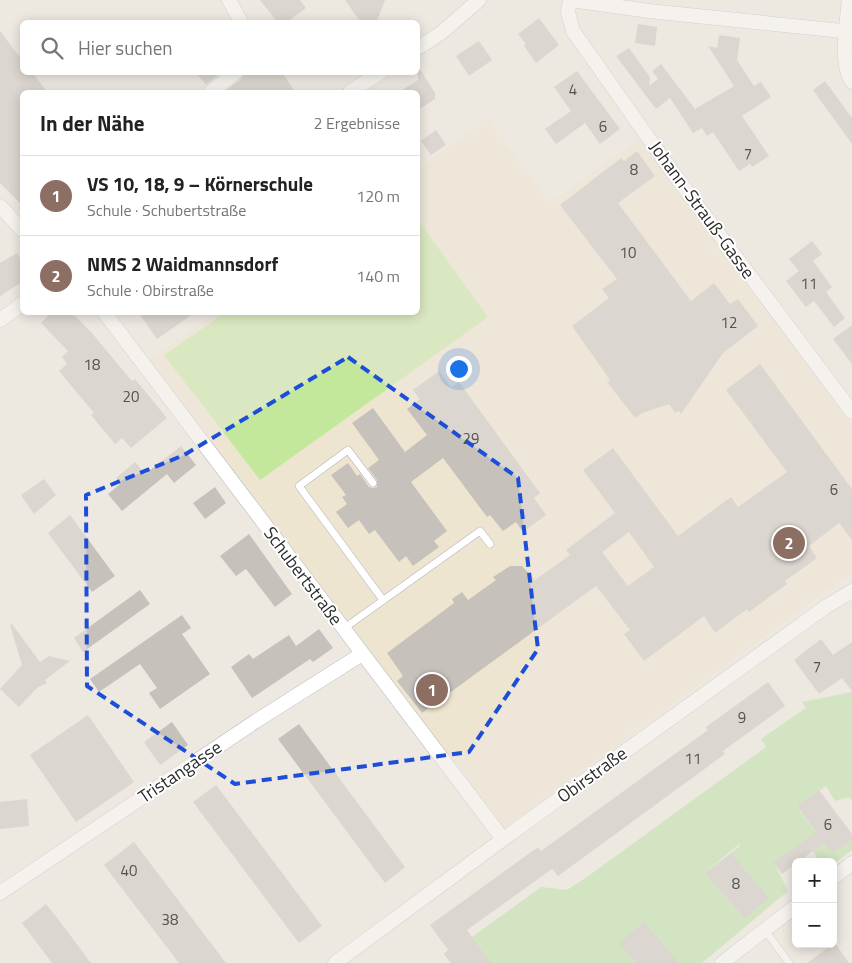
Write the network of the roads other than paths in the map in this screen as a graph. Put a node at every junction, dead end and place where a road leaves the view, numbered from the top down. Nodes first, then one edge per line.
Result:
1 (229, 0) edge
2 (479, 0) edge
3 (570, 0) edge
4 (849, 0) edge
5 (240, 20) edge
6 (849, 32) edge
7 (420, 47) edge
8 (232, 75) edge
9 (376, 75) edge
10 (852, 82) edge
11 (214, 90) edge
12 (353, 90) edge
13 (0, 206) edge
14 (20, 228) edge
15 (20, 305) edge
16 (106, 315) edge
17 (0, 320) edge
18 (852, 412) edge
19 (373, 483) dead end
20 (490, 544) dead end
21 (852, 591) edge
22 (383, 600) junction
23 (343, 629) junction
24 (362, 654) junction
25 (503, 839) junction
26 (852, 863) edge
27 (837, 875) edge
28 (0, 893) edge
29 (792, 909) edge
30 (765, 930) junction
31 (335, 963) edge
32 (722, 963) edge
33 (789, 963) edge

1 - 5 street
2 - 7 street
3 - 6 street
3 - 18 street, Johann-Strauß-Gasse
4 - 6 street
6 - 10 street
8 - 11 street
9 - 12 street
13 - 14 street
15 - 17 street
16 - 23 street, Schubertstraße
19 - 22 lane
20 - 22 lane
21 - 25 street, Obirstraße
22 - 23 lane
23 - 24 street, Schubertstraße
24 - 25 street, Schubertstraße
24 - 28 street, Tristangasse
25 - 31 street, Obirstraße
26 - 27 street
29 - 30 street
30 - 32 street
30 - 33 lane

